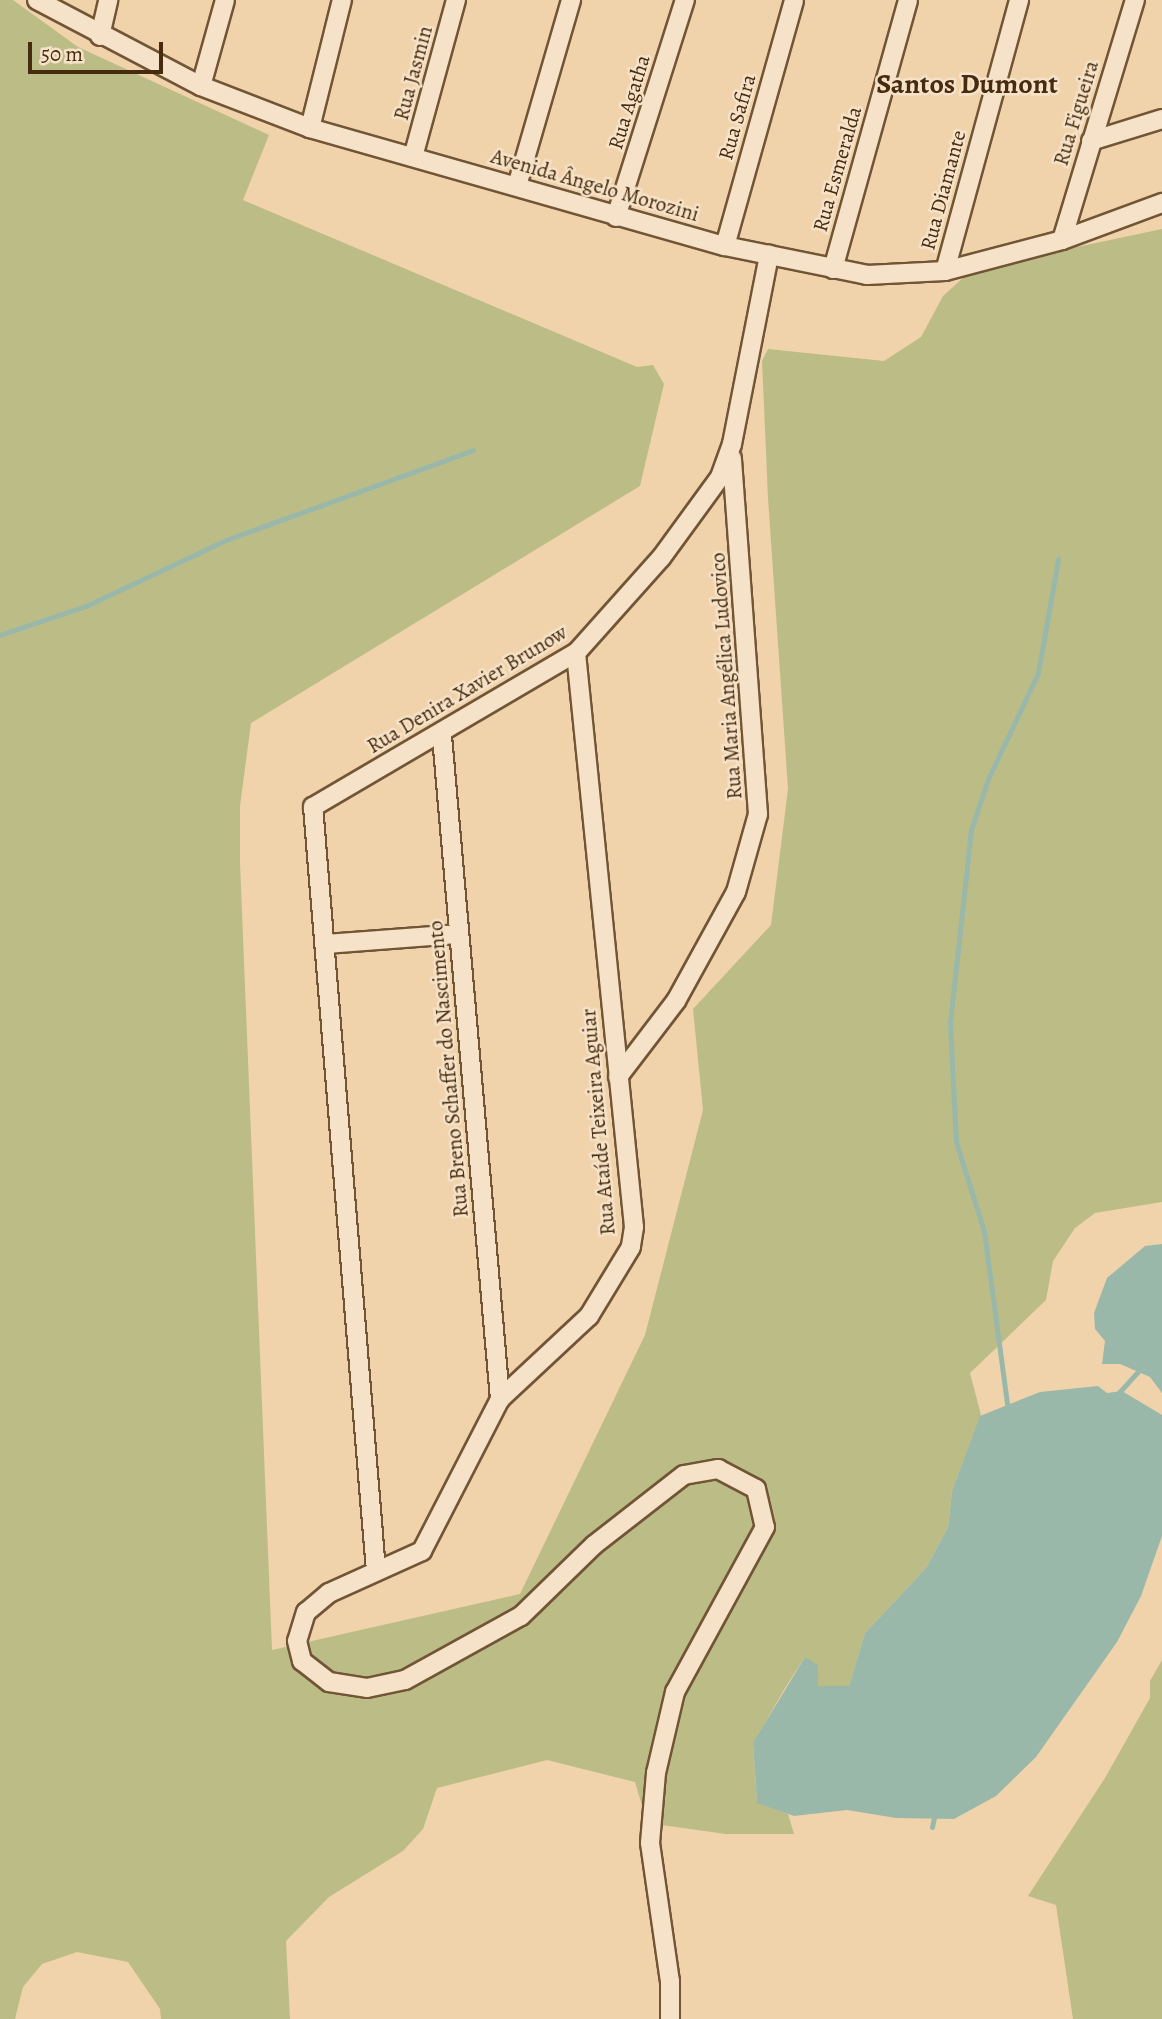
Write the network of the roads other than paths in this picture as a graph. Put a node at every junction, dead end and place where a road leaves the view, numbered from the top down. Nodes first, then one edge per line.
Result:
1 (37, 0) edge
2 (108, 0) edge
3 (225, 0) edge
4 (342, 0) edge
5 (456, 0) edge
6 (570, 0) edge
7 (685, 0) edge
8 (794, 0) edge
9 (908, 0) edge
10 (1019, 0) edge
11 (1135, 0) edge
12 (100, 36) junction
13 (201, 86) junction
14 (1162, 119) edge
15 (310, 128) junction
16 (1091, 141) junction
17 (413, 157) junction
18 (517, 186) junction
19 (1162, 203) edge
20 (616, 217) junction
21 (1062, 240) junction
22 (725, 246) junction
23 (769, 255) junction
24 (833, 269) junction
25 (945, 271) junction
26 (732, 444) junction
27 (576, 653) junction
28 (442, 736) junction
29 (458, 934) junction
30 (325, 944) junction
31 (618, 1077) junction
32 (500, 1399) junction
33 (376, 1572) junction
34 (670, 2019) edge

1 - 12 street, Avenida Ângelo Morozini
2 - 12 street
3 - 13 street
4 - 15 street
5 - 17 street, Rua Jasmin
6 - 18 street
7 - 20 street, Rua Agatha
8 - 22 street, Rua Safira
9 - 24 street, Rua Esmeralda
10 - 25 street, Rua Diamante
11 - 16 street, Rua Figueira
12 - 13 street, Avenida Ângelo Morozini
13 - 15 street, Avenida Ângelo Morozini
14 - 16 street
15 - 17 street, Avenida Ângelo Morozini
16 - 21 street, Rua Figueira
17 - 18 street, Avenida Ângelo Morozini
18 - 20 street, Avenida Ângelo Morozini
19 - 21 street, Avenida Ângelo Morozini
20 - 22 street, Avenida Ângelo Morozini
21 - 25 street, Avenida Ângelo Morozini
22 - 23 street, Avenida Ângelo Morozini
23 - 24 street, Avenida Ângelo Morozini
23 - 26 street, Rua Denira Xavier Brunow
24 - 25 street, Avenida Ângelo Morozini
26 - 27 street, Rua Denira Xavier Brunow
26 - 31 street, Rua Maria Angélica Ludovico
27 - 28 street, Rua Denira Xavier Brunow
27 - 31 street, Rua Ataíde Teixeira Aguiar
28 - 29 street, Rua Breno Schaffer do Nascimento
28 - 30 street, Rua Denira Xavier Brunow
29 - 30 street
29 - 32 street, Rua Breno Schaffer do Nascimento
30 - 33 street
31 - 32 street, Rua Ataíde Teixeira Aguiar
32 - 33 street, Rua Ataíde Teixeira Aguiar
33 - 34 street, Rua Ataíde Teixeira Aguiar

